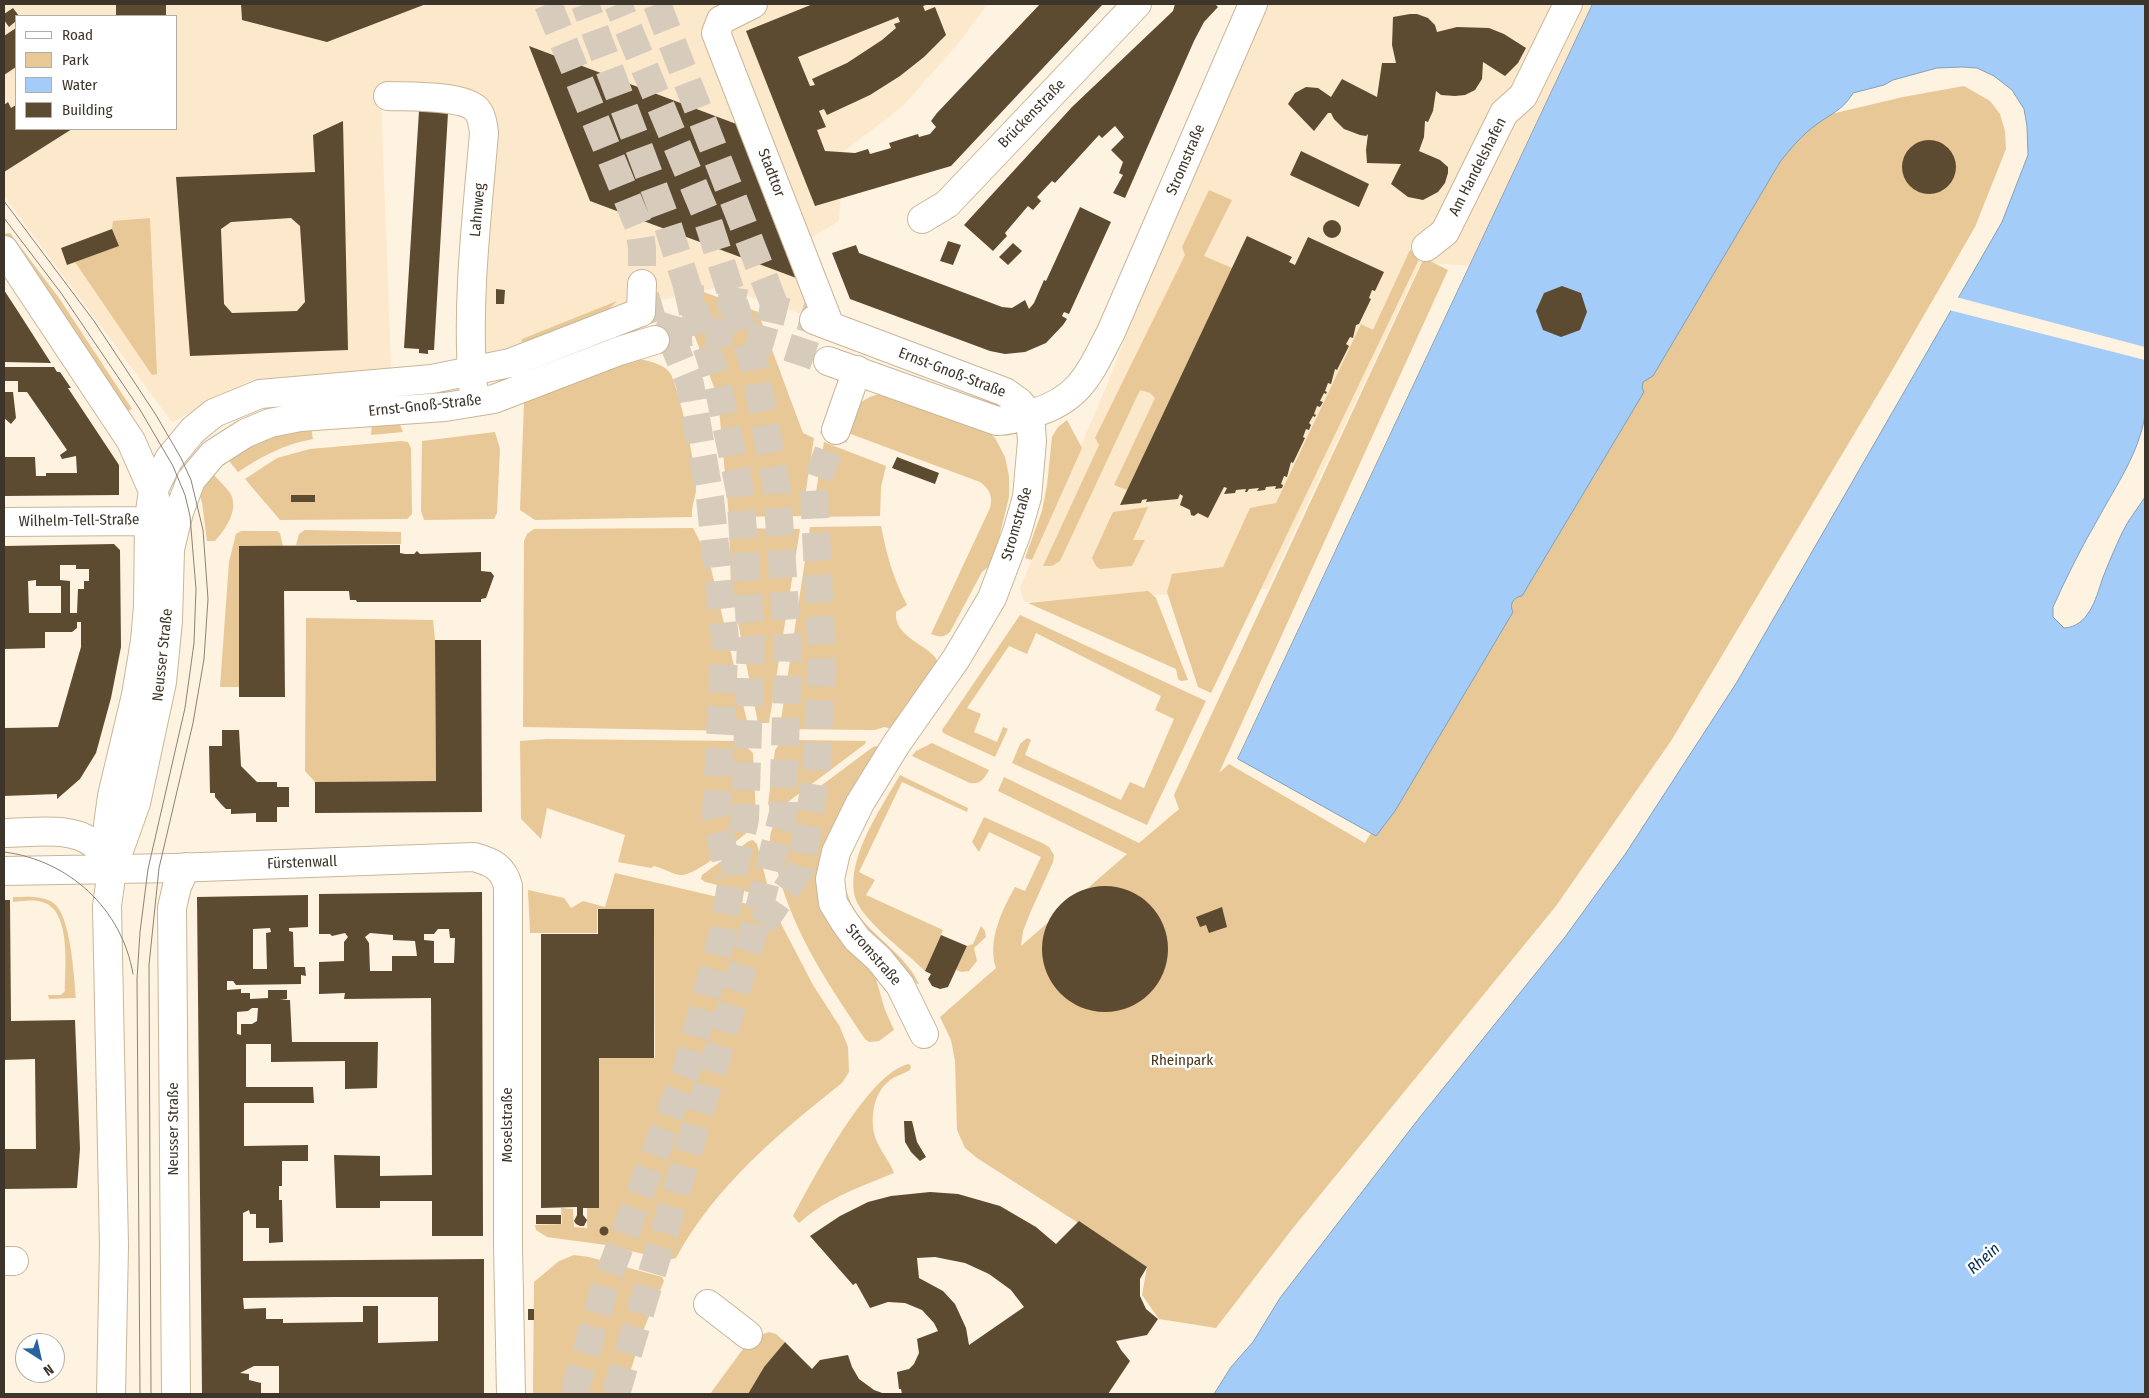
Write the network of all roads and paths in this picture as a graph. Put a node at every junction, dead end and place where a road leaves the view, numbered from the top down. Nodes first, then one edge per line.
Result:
1 (753, 4) edge
2 (1137, 4) edge
3 (1253, 4) edge
4 (1568, 4) edge
5 (388, 96) dead end
6 (922, 219) dead end
7 (1426, 247) dead end
8 (4, 250) edge
9 (642, 284) tunnel mouth
10 (825, 324) junction
11 (655, 340) tunnel mouth
12 (828, 361) tunnel mouth
13 (472, 370) junction
14 (857, 370) junction
15 (234, 403) junction
16 (474, 403) junction
17 (1030, 415) junction
18 (193, 430) junction
19 (836, 430) tunnel mouth
20 (246, 433) junction
21 (131, 441) junction
22 (154, 491) junction
23 (148, 520) junction
24 (4, 522) edge
25 (170, 550) junction
26 (112, 796) junction
27 (4, 833) edge
28 (64, 833) junction
29 (491, 862) joint
30 (186, 867) junction
31 (112, 870) junction
32 (4, 871) edge
33 (924, 1034) dead end
34 (708, 1304) dead end
35 (748, 1335) dead end
36 (111, 1394) edge
37 (176, 1394) edge
38 (511, 1394) edge

1 - 10 main road, Stadttor
2 - 6 main road, Brückenstraße
3 - 17 main road, Stromstraße
4 - 7 main road, Am Handelshafen
5 - 13 main road, Lahnweg
8 - 21 main road, Neusser Straße
9 - 13 main road, Ernst-Gnoß-Straße
10 - 14 main road, Stadttor
10 - 17 main road, Ernst-Gnoß-Straße
11 - 16 main road, Ernst-Gnoß-Straße
12 - 14 main road, Ernst-Gnoß-Straße
13 - 15 main road, Ernst-Gnoß-Straße
13 - 16 main road, Lahnweg
14 - 17 main road, Ernst-Gnoß-Straße
14 - 19 main road
15 - 18 main road, Ernst-Gnoß-Straße
15 - 20 main road
16 - 20 main road, Ernst-Gnoß-Straße
17 - 33 main road, Stromstraße
18 - 21 main road
18 - 22 main road, Ernst-Gnoß-Straße
20 - 25 main road, Ernst-Gnoß-Straße
21 - 22 main road, Neusser Straße
22 - 23 main road, Ernst-Gnoß-Straße
22 - 25 main road, Neusser Straße
23 - 24 main road, Wilhelm-Tell-Straße
23 - 25 main road, Wilhelm-Tell-Straße
23 - 26 main road, Neusser Straße
25 - 31 main road, Neusser Straße
26 - 28 main road, Neusser Straße
26 - 31 main road, Neusser Straße
27 - 28 main road
28 - 31 main road
29 - 30 main road, Fürstenwall
29 - 38 main road, Moselstraße
30 - 31 main road, Fürstenwall
30 - 37 main road, Neusser Straße
31 - 32 main road, Fürstenwall
31 - 36 main road, Neusser Straße
34 - 35 main road

